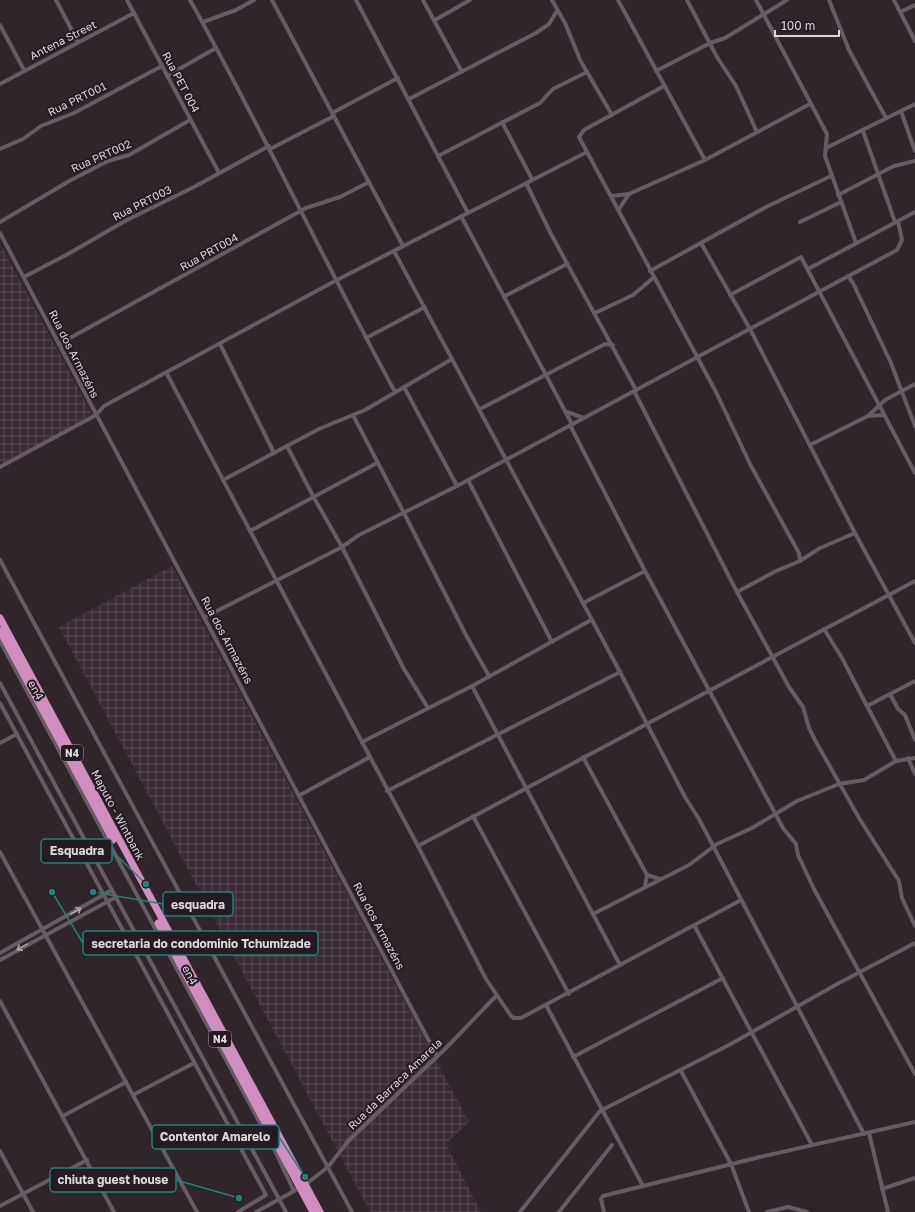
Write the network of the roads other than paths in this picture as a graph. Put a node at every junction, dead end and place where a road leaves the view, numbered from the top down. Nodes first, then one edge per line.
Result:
1 (56, 0) edge
2 (127, 0) edge
3 (190, 0) edge
4 (254, 0) edge
5 (272, 0) edge
6 (356, 0) edge
7 (423, 0) edge
8 (470, 0) edge
9 (552, 0) edge
10 (618, 0) edge
11 (687, 0) edge
12 (756, 0) edge
13 (787, 0) edge
14 (829, 0) edge
15 (894, 0) edge
16 (915, 5) edge
17 (557, 11) junction
18 (900, 12) junction
19 (134, 13) junction
20 (764, 13) junction
21 (561, 18) junction
22 (554, 19) junction
23 (435, 20) junction
24 (203, 22) junction
25 (0, 25) edge
26 (915, 41) edge
27 (78, 42) junction
28 (710, 43) junction
29 (216, 48) junction
30 (162, 66) junction
31 (24, 70) junction
32 (656, 70) junction
33 (462, 72) junction
34 (587, 72) junction
35 (167, 76) junction
36 (398, 78) junction
37 (0, 84) edge
38 (664, 86) junction
39 (409, 99) junction
40 (810, 104) junction
41 (915, 104) edge
42 (901, 111) junction
43 (333, 115) junction
44 (612, 115) junction
45 (886, 118) junction
46 (190, 120) junction
47 (502, 122) junction
48 (863, 131) junction
49 (757, 132) junction
50 (269, 148) junction
51 (826, 148) junction
52 (0, 149) edge
53 (915, 150) edge
54 (587, 152) junction
55 (438, 156) junction
56 (705, 160) junction
57 (915, 161) edge
58 (219, 173) junction
59 (878, 174) junction
60 (831, 176) junction
61 (532, 179) junction
62 (369, 182) junction
63 (526, 183) junction
64 (629, 194) junction
65 (838, 195) junction
66 (612, 196) junction
67 (841, 202) junction
68 (619, 209) junction
69 (301, 212) junction
70 (915, 212) edge
71 (468, 213) junction
72 (461, 216) junction
73 (0, 222) edge
74 (800, 222) dead end
75 (896, 222) junction
76 (0, 235) edge
77 (701, 243) junction
78 (856, 243) junction
79 (403, 246) junction
80 (394, 252) junction
81 (567, 264) junction
82 (808, 269) junction
83 (650, 271) junction
84 (856, 272) junction
85 (848, 276) junction
86 (24, 277) junction
87 (653, 278) junction
88 (335, 281) junction
89 (853, 283) junction
90 (820, 292) junction
91 (730, 295) junction
92 (505, 296) junction
93 (425, 307) junction
94 (595, 313) junction
95 (750, 329) junction
96 (607, 336) junction
97 (366, 338) junction
98 (59, 344) junction
99 (220, 344) junction
100 (604, 344) junction
101 (613, 345) junction
102 (697, 358) junction
103 (452, 359) junction
104 (167, 374) junction
105 (547, 375) junction
106 (915, 384) edge
107 (404, 387) junction
108 (635, 391) junction
109 (901, 391) junction
110 (395, 392) junction
111 (878, 404) junction
112 (480, 409) junction
113 (567, 412) junction
114 (96, 415) junction
115 (353, 415) junction
116 (884, 415) junction
117 (868, 416) junction
118 (584, 418) junction
119 (571, 424) junction
120 (915, 426) edge
121 (810, 445) junction
122 (287, 446) junction
123 (274, 453) junction
124 (506, 459) junction
125 (377, 463) junction
126 (0, 467) edge
127 (915, 473) edge
128 (223, 480) junction
129 (468, 480) junction
130 (457, 486) junction
131 (313, 496) junction
132 (404, 512) junction
133 (250, 531) junction
134 (855, 533) junction
135 (342, 547) junction
136 (799, 553) junction
137 (807, 557) junction
138 (0, 560) edge
139 (800, 561) junction
140 (645, 571) junction
141 (275, 580) junction
142 (915, 581) edge
143 (737, 592) junction
144 (890, 594) junction
145 (582, 603) junction
146 (205, 617) junction
147 (0, 618) edge
148 (591, 620) junction
149 (824, 629) junction
150 (0, 631) edge
151 (0, 641) edge
152 (552, 642) junction
153 (915, 643) edge
154 (774, 656) junction
155 (620, 672) junction
156 (489, 676) junction
157 (915, 681) edge
158 (0, 683) edge
159 (472, 686) junction
160 (710, 690) junction
161 (890, 694) junction
162 (0, 703) edge
163 (867, 706) junction
164 (428, 708) junction
165 (647, 725) junction
166 (17, 734) junction
167 (498, 736) junction
168 (915, 740) edge
169 (362, 742) junction
170 (0, 743) edge
171 (370, 757) junction
172 (583, 758) junction
173 (908, 758) junction
174 (915, 758) edge
175 (896, 761) junction
176 (915, 774) edge
177 (839, 784) junction
178 (525, 788) junction
179 (388, 791) junction
180 (300, 795) junction
181 (776, 814) junction
182 (473, 816) junction
183 (418, 846) junction
184 (712, 847) junction
185 (0, 852) edge
186 (647, 875) junction
187 (660, 879) junction
188 (645, 886) junction
189 (112, 890) junction
190 (105, 894) junction
191 (116, 897) junction
192 (108, 900) junction
193 (741, 900) junction
194 (593, 914) junction
195 (694, 925) junction
196 (915, 926) edge
197 (43, 933) junction
198 (915, 943) edge
199 (0, 953) edge
200 (0, 960) edge
201 (620, 965) junction
202 (860, 972) junction
203 (723, 978) junction
204 (569, 994) junction
205 (496, 996) junction
206 (0, 1001) edge
207 (546, 1005) junction
208 (797, 1008) junction
209 (752, 1033) junction
210 (437, 1056) junction
211 (574, 1057) junction
212 (194, 1063) junction
213 (681, 1071) junction
214 (915, 1074) edge
215 (126, 1082) junction
216 (133, 1095) junction
217 (603, 1110) junction
218 (63, 1116) junction
219 (915, 1123) edge
220 (869, 1133) junction
221 (864, 1134) junction
222 (612, 1145) dead end
223 (812, 1145) junction
224 (0, 1151) edge
225 (87, 1160) junction
226 (730, 1164) junction
227 (328, 1167) junction
228 (915, 1178) edge
229 (643, 1186) junction
230 (300, 1188) junction
231 (882, 1189) junction
232 (24, 1193) junction
233 (279, 1200) junction
234 (0, 1206) edge
235 (33, 1212) edge
236 (114, 1212) edge
237 (196, 1212) edge
238 (238, 1212) edge
239 (256, 1212) edge
240 (286, 1212) edge
241 (313, 1212) edge
242 (320, 1212) edge
243 (352, 1212) edge
244 (520, 1212) edge
245 (559, 1212) edge
246 (604, 1212) edge
247 (749, 1212) edge
248 (767, 1212) edge
249 (807, 1212) edge
250 (888, 1212) edge

1 - 27 street
2 - 19 street, Rua PET 004
3 - 24 street
4 - 24 street
5 - 43 street
6 - 36 street
7 - 23 street
8 - 23 street
9 - 17 street
10 - 32 street
11 - 28 street
12 - 20 street
13 - 20 street
14 - 45 street
15 - 18 street
16 - 18 street
17 - 21 street
17 - 22 street
18 - 26 street
19 - 27 street, Antena Street
19 - 30 street, Rua PET 004
20 - 28 street
20 - 40 street
21 - 22 street
21 - 34 street
22 - 33 street
23 - 33 street
24 - 29 street
25 - 31 street
27 - 31 street, Antena Street
28 - 32 street
28 - 49 street
29 - 35 street
29 - 50 street
30 - 35 street, Rua PET 004
30 - 52 street, Rua PRT001
31 - 37 street, Antena Street
32 - 38 street
33 - 39 street
34 - 44 street
34 - 47 street
35 - 46 street, Rua PET 004
36 - 39 street
36 - 43 street, Rua PRT003
38 - 44 street
38 - 56 street
39 - 55 street
40 - 49 street
40 - 51 street
41 - 42 street
42 - 45 street
42 - 53 street
43 - 50 street, Rua PRT003
43 - 62 street
44 - 54 street
45 - 48 street
46 - 58 street, Rua PET 004
46 - 73 street, Rua PRT002
47 - 55 street
47 - 61 street
48 - 51 street
48 - 59 street
49 - 56 street
50 - 58 street, Rua PRT003
50 - 69 street
51 - 60 street
54 - 61 street
54 - 66 street
55 - 71 street
56 - 64 street
57 - 59 street
58 - 86 street, Rua PRT003
59 - 65 street
59 - 75 street
60 - 65 street
60 - 77 street
61 - 63 street
62 - 69 street, Rua PRT004
62 - 79 street
63 - 71 street
63 - 81 street
64 - 66 street
64 - 68 street
65 - 67 street
66 - 68 street
67 - 74 street
67 - 78 street
68 - 83 street
69 - 88 street
69 - 98 street, Rua PRT004
70 - 75 street
71 - 72 street
72 - 79 street
72 - 92 street
75 - 78 street
75 - 84 street
76 - 86 street, Rua dos Armazéns
77 - 83 street
77 - 91 street
78 - 82 street
79 - 80 street
80 - 88 street
80 - 93 street
81 - 92 street
81 - 94 street
82 - 90 street
82 - 91 street
83 - 87 street
84 - 85 street
84 - 89 street
85 - 89 street
85 - 90 street
86 - 98 street, Rua dos Armazéns
87 - 94 street
87 - 102 street
88 - 97 street
88 - 99 street
89 - 109 street
90 - 95 street
90 - 111 street
91 - 95 street
92 - 105 street
93 - 97 street
93 - 103 street
94 - 96 street
95 - 102 street
95 - 121 street
96 - 100 street
96 - 101 street
97 - 110 street
98 - 114 street, Rua dos Armazéns
99 - 104 street
99 - 123 street
100 - 101 street
100 - 105 street
101 - 108 street
102 - 108 street
102 - 136 street
103 - 107 street
103 - 112 street
104 - 114 street
104 - 128 street
105 - 112 street
105 - 113 street
106 - 109 street
107 - 110 street
107 - 130 street
108 - 118 street
108 - 143 street
109 - 111 street
109 - 120 street
110 - 115 street
111 - 116 street
111 - 117 street
112 - 124 street
113 - 118 street
113 - 119 street
114 - 126 street
114 - 146 street, Rua dos Armazéns
115 - 122 street
115 - 125 street
116 - 117 street
116 - 127 street
117 - 121 street
118 - 119 street
119 - 124 street
119 - 140 street
121 - 134 street
122 - 123 street
122 - 131 street
123 - 128 street
124 - 129 street
124 - 145 street
125 - 131 street
125 - 132 street
128 - 133 street
129 - 130 street
129 - 152 street
130 - 132 street
131 - 133 street
131 - 135 street
132 - 135 street
132 - 156 street
133 - 141 street
134 - 137 street
134 - 144 street
135 - 141 street
135 - 164 street
136 - 137 street
136 - 139 street
137 - 139 street
138 - 227 street
139 - 143 street
140 - 145 street
140 - 160 street
141 - 146 street
141 - 169 street
142 - 144 street
143 - 154 street
144 - 149 street
144 - 153 street
145 - 148 street
146 - 180 street, Rua dos Armazéns
147 - 230 highway, Maputo - Wintbank / N4
148 - 152 street
148 - 155 street
149 - 154 street
149 - 163 street
150 - 230 highway, Maputo - Wintbank / N4
151 - 230 street, en4
152 - 156 street
154 - 160 street
154 - 177 street
155 - 165 street
155 - 167 street
156 - 159 street
157 - 161 street
158 - 189 street
159 - 164 street
159 - 167 street
160 - 165 street
160 - 181 street
161 - 163 street
161 - 168 street
162 - 166 street
163 - 175 street
164 - 169 street
165 - 172 street
165 - 184 street
166 - 170 street
166 - 190 street
167 - 178 street
167 - 179 street
169 - 171 street
171 - 179 street
171 - 180 street
172 - 178 street
172 - 186 street
173 - 174 street
173 - 175 street
173 - 176 street
175 - 177 street
177 - 181 street
177 - 196 street
178 - 182 street
178 - 194 street
179 - 183 street
180 - 210 street, Rua dos Armazéns
181 - 184 street
181 - 202 street
182 - 183 street
182 - 204 street
183 - 205 street
184 - 187 street
184 - 193 street
185 - 197 street
186 - 187 street
186 - 188 street
187 - 188 street
188 - 194 street
189 - 190 street
189 - 191 street
190 - 192 street
197 -> 190 street
191 - 192 street
191 - 233 street
192 - 197 street
192 - 212 street
193 - 195 street
193 - 208 street
194 - 201 street
195 - 201 street
195 - 203 street
197 - 199 street
197 -> 200 street
197 - 215 street
198 - 202 street
201 - 204 street
202 - 208 street
202 - 214 street
203 - 209 street
203 - 211 street
204 - 207 street
205 - 207 street
205 - 210 street, Rua da Barraca Amarela
206 - 218 street
207 - 211 street
208 - 209 street
208 - 221 street
209 - 213 street
209 - 223 street
210 - 227 street, Rua da Barraca Amarela
211 - 217 street
212 - 216 street
212 - 238 street
213 - 217 street
213 - 226 street
215 - 216 street
215 - 218 street
216 - 237 street
217 - 229 street
217 - 244 street
218 - 225 street
219 - 220 street
220 - 221 street
220 - 231 street
221 - 223 street
222 - 245 street
223 - 226 street
224 - 232 street
225 - 232 street
225 - 236 street
226 - 229 street
226 - 247 street
227 - 230 street, Rua da Barraca Amarela
227 - 243 street
228 - 231 street
229 - 246 street
230 - 233 street, Rua da Barraca Amarela
230 - 241 highway, Maputo - Wintbank / N4
230 - 242 highway, Maputo - Wintbank / N4
231 - 250 street
232 - 234 street
232 - 235 street
233 - 239 street, Rua da Barraca Amarela
233 - 240 street
248 - 249 street

